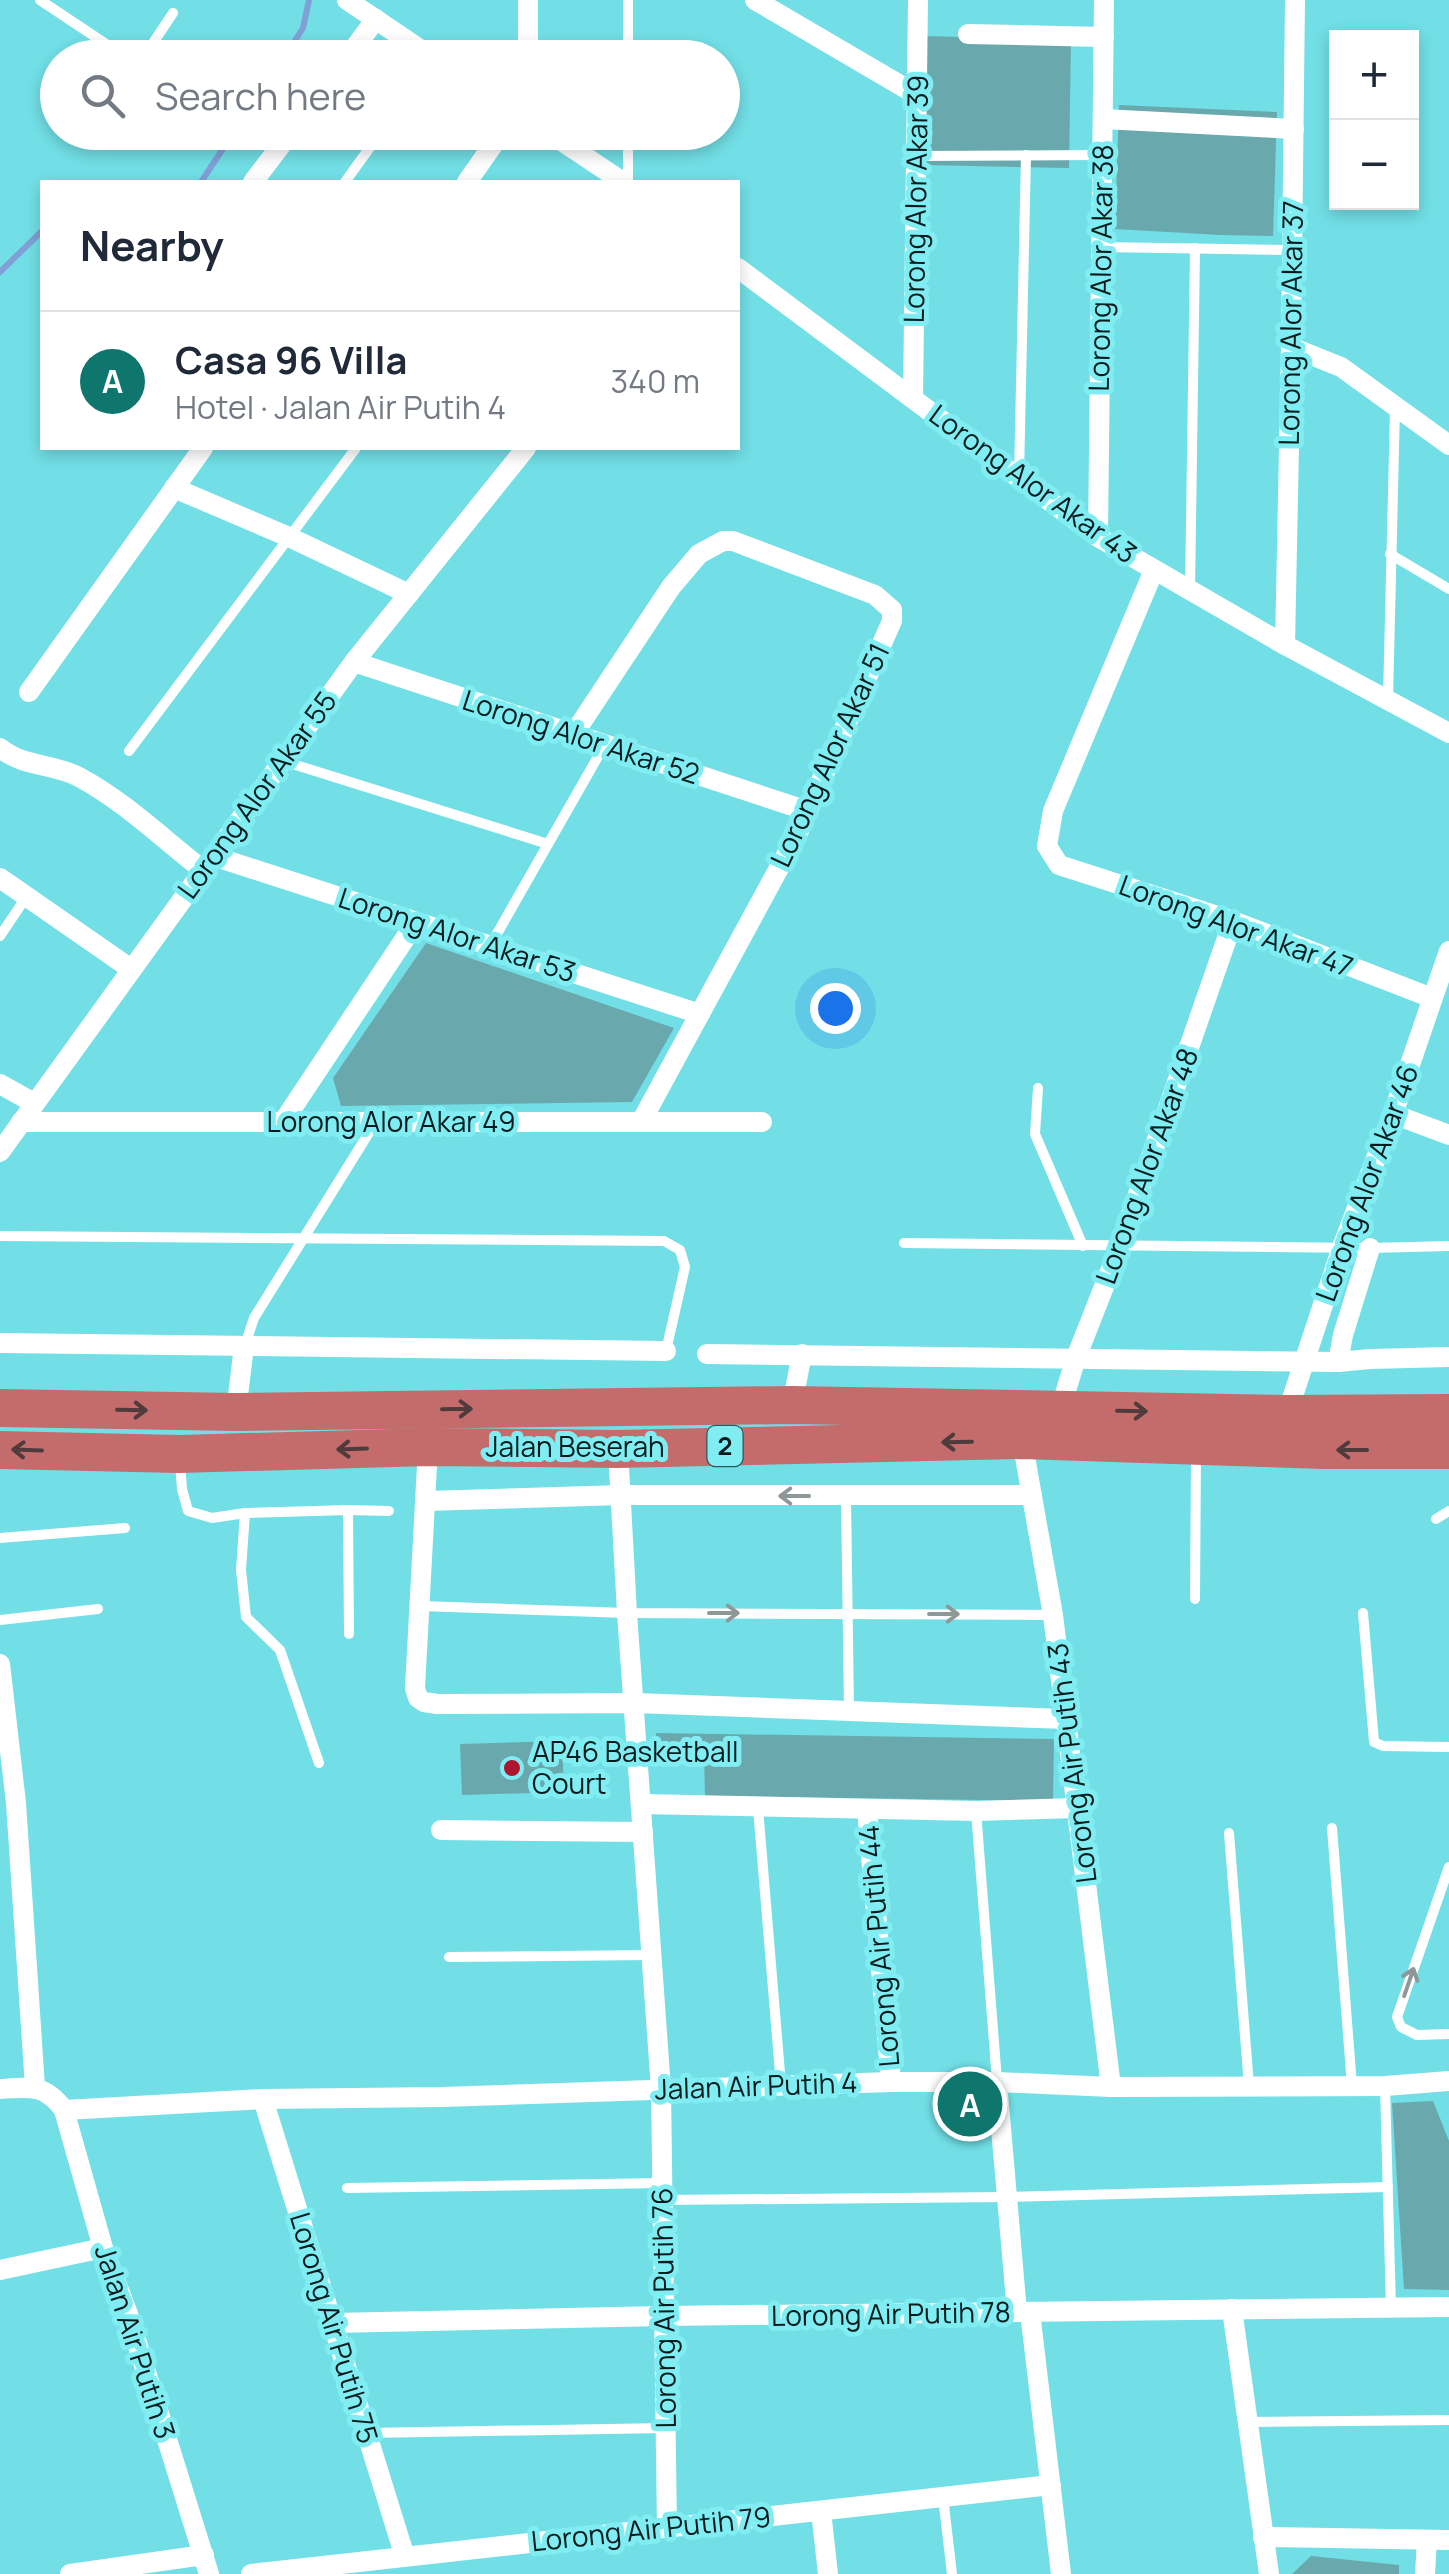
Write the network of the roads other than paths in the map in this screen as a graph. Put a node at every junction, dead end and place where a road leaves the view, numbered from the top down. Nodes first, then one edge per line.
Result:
1 (40, 0) edge
2 (347, 0) edge
3 (528, 0) edge
4 (628, 0) edge
5 (754, 0) edge
6 (918, 0) edge
7 (1104, 0) edge
8 (1295, 0) edge
9 (173, 13) dead end
10 (376, 19) junction
11 (968, 34) dead end
12 (1104, 36) junction
13 (100, 40) edge
14 (156, 40) edge
15 (360, 40) edge
16 (407, 40) edge
17 (528, 40) edge
18 (628, 40) edge
19 (917, 95) junction
20 (1103, 119) junction
21 (1294, 129) junction
22 (277, 150) edge
23 (368, 150) edge
24 (489, 150) edge
25 (572, 150) edge
26 (622, 150) edge
27 (1026, 155) junction
28 (1103, 155) junction
29 (916, 156) junction
30 (255, 180) edge
31 (346, 180) edge
32 (468, 180) edge
33 (613, 180) edge
34 (1101, 247) junction
35 (1195, 248) junction
36 (1293, 250) junction
37 (740, 269) edge
38 (1292, 348) junction
39 (914, 398) junction
40 (1395, 406) junction
41 (1449, 445) edge
42 (202, 450) edge
43 (354, 450) edge
44 (524, 450) edge
45 (1019, 478) junction
46 (174, 488) junction
47 (288, 537) junction
48 (1098, 537) junction
49 (1390, 554) junction
50 (1154, 570) junction
51 (1449, 589) edge
52 (1190, 592) junction
53 (409, 594) junction
54 (1285, 645) junction
55 (354, 662) junction
56 (29, 692) dead end
57 (1388, 702) junction
58 (1449, 733) edge
59 (573, 736) junction
60 (604, 746) junction
61 (0, 748) edge
62 (129, 751) dead end
63 (282, 760) junction
64 (808, 811) junction
65 (548, 844) junction
66 (208, 863) junction
67 (0, 878) edge
68 (27, 896) junction
69 (1233, 921) junction
70 (416, 922) junction
71 (0, 936) edge
72 (490, 946) junction
73 (1449, 951) edge
74 (131, 969) junction
75 (1432, 998) junction
76 (700, 1014) junction
77 (0, 1084) edge
78 (1038, 1088) dead end
79 (34, 1103) junction
80 (1393, 1114) junction
81 (20, 1122) junction
82 (282, 1122) junction
83 (375, 1122) junction
84 (641, 1122) junction
85 (762, 1122) dead end
86 (1449, 1135) edge
87 (0, 1152) edge
88 (0, 1236) edge
89 (304, 1240) junction
90 (904, 1242) dead end
91 (1083, 1246) junction
92 (1120, 1246) junction
93 (1449, 1246) edge
94 (1342, 1247) junction
95 (1370, 1248) junction
96 (0, 1343) edge
97 (244, 1346) junction
98 (666, 1351) joint
99 (708, 1354) dead end
100 (802, 1354) junction
101 (1449, 1357) edge
102 (1076, 1358) junction
103 (1304, 1362) junction
104 (1338, 1362) junction
105 (792, 1405) junction
106 (0, 1408) edge
107 (1060, 1410) junction
108 (236, 1412) junction
109 (1449, 1413) edge
110 (1286, 1414) junction
111 (1022, 1440) junction
112 (1196, 1446) junction
113 (428, 1447) junction
114 (618, 1449) junction
115 (0, 1450) edge
116 (1449, 1450) edge
117 (180, 1454) junction
118 (622, 1495) junction
119 (1032, 1495) junction
120 (846, 1497) junction
121 (425, 1501) junction
122 (348, 1510) junction
123 (390, 1511) dead end
124 (1449, 1511) edge
125 (245, 1513) junction
126 (1436, 1519) dead end
127 (125, 1528) dead end
128 (0, 1538) edge
129 (1195, 1599) dead end
130 (420, 1606) junction
131 (98, 1609) dead end
132 (627, 1613) junction
133 (1363, 1613) dead end
134 (846, 1614) junction
135 (1054, 1614) junction
136 (0, 1620) edge
137 (348, 1634) dead end
138 (0, 1664) edge
139 (635, 1703) junction
140 (3, 1707) edge
141 (850, 1711) junction
142 (1066, 1719) junction
143 (1449, 1747) edge
144 (319, 1763) dead end
145 (8, 1804) edge
146 (642, 1804) junction
147 (758, 1808) junction
148 (1077, 1808) junction
149 (868, 1810) junction
150 (976, 1812) junction
151 (1332, 1828) dead end
152 (441, 1830) dead end
153 (643, 1832) junction
154 (1229, 1833) dead end
155 (1449, 1868) edge
156 (652, 1955) junction
157 (450, 1957) dead end
158 (1449, 2034) edge
159 (891, 2082) junction
160 (997, 2082) junction
161 (781, 2086) junction
162 (1249, 2086) junction
163 (1352, 2086) junction
164 (1384, 2086) junction
165 (1447, 2086) edge
166 (35, 2087) junction
167 (1111, 2087) junction
168 (0, 2088) edge
169 (661, 2089) junction
170 (264, 2099) junction
171 (64, 2110) junction
172 (347, 2188) dead end
173 (1388, 2188) junction
174 (662, 2191) junction
175 (1007, 2197) junction
176 (103, 2248) junction
177 (0, 2270) edge
178 (1449, 2307) edge
179 (1391, 2308) junction
180 (1232, 2310) junction
181 (1024, 2312) junction
182 (664, 2316) junction
183 (333, 2323) junction
184 (1449, 2420) edge
185 (1247, 2422) junction
186 (666, 2428) junction
187 (367, 2433) junction
188 (1051, 2485) junction
189 (943, 2497) junction
190 (820, 2510) junction
191 (667, 2528) junction
192 (1263, 2536) junction
193 (1427, 2540) junction
194 (1449, 2540) edge
195 (405, 2556) junction
196 (207, 2565) edge
197 (70, 2574) edge
198 (251, 2574) edge
199 (828, 2574) edge
200 (952, 2574) edge
201 (1061, 2574) edge
202 (1268, 2574) edge
203 (1425, 2574) edge

1 - 13 lane
2 - 10 street
3 - 17 street
4 - 18 lane
5 - 19 street
6 - 19 street, Lorong Alor Akar 39
7 - 12 street, Lorong Alor Akar 38
8 - 21 street, Lorong Alor Akar 37
9 - 14 lane
10 - 15 street
10 - 16 street
11 - 12 street
12 - 20 street, Lorong Alor Akar 38
19 - 29 street, Lorong Alor Akar 39
20 - 21 street
20 - 28 street, Lorong Alor Akar 38
21 - 36 street, Lorong Alor Akar 37
22 - 30 street
23 - 31 lane
24 - 32 street
25 - 33 street
26 - 33 lane
27 - 28 lane
27 - 29 lane
27 - 45 lane
28 - 34 street, Lorong Alor Akar 38
29 - 39 street, Lorong Alor Akar 39
34 - 35 lane
34 - 48 street, Lorong Alor Akar 38
35 - 36 lane
35 - 52 lane
36 - 38 street, Lorong Alor Akar 37
37 - 39 street, Lorong Alor Akar 43
38 - 40 street
38 - 54 street, Lorong Alor Akar 37
39 - 45 street, Lorong Alor Akar 43
40 - 41 street
40 - 49 lane
42 - 46 street
43 - 47 lane
44 - 53 street, Lorong Alor Akar 55
45 - 48 street, Lorong Alor Akar 43
46 - 47 street
46 - 56 street
47 - 53 street
47 - 62 lane
48 - 50 street, Lorong Alor Akar 43
49 - 51 lane
49 - 57 lane
50 - 52 street, Lorong Alor Akar 43
50 - 69 street, Lorong Alor Akar 47
52 - 54 street, Lorong Alor Akar 43
53 - 55 street, Lorong Alor Akar 55
54 - 57 street, Lorong Alor Akar 43
55 - 59 street, Lorong Alor Akar 52
55 - 63 street, Lorong Alor Akar 55
57 - 58 street, Lorong Alor Akar 43
59 - 60 street, Lorong Alor Akar 52
59 - 64 street, Lorong Alor Akar 51
60 - 64 street, Lorong Alor Akar 52
60 - 65 lane
61 - 66 street, Lorong Alor Akar 53
63 - 65 lane
63 - 66 street, Lorong Alor Akar 55
64 - 76 street, Lorong Alor Akar 51
65 - 72 lane
66 - 70 street, Lorong Alor Akar 53
66 - 74 street, Lorong Alor Akar 55
67 - 68 street
68 - 71 lane
68 - 74 street
69 - 75 street, Lorong Alor Akar 47
69 - 92 street, Lorong Alor Akar 48
70 - 72 street, Lorong Alor Akar 53
70 - 82 street
72 - 76 street, Lorong Alor Akar 53
73 - 75 street, Lorong Alor Akar 46
74 - 79 street, Lorong Alor Akar 55
75 - 80 street, Lorong Alor Akar 46
76 - 84 street, Lorong Alor Akar 51
77 - 79 street
78 - 91 lane
79 - 81 street, Lorong Alor Akar 55
80 - 86 street
80 - 94 street, Lorong Alor Akar 46
81 - 82 street, Lorong Alor Akar 49
81 - 87 street, Lorong Alor Akar 55
82 - 83 street, Lorong Alor Akar 49
83 - 84 street, Lorong Alor Akar 49
83 - 89 lane
84 - 85 street, Lorong Alor Akar 49
88 - 89 lane
89 - 97 lane
89 - 98 lane
90 - 91 lane
91 - 92 lane
92 - 94 lane
92 - 102 street, Lorong Alor Akar 48
93 - 95 lane
94 - 95 lane
94 - 103 street, Lorong Alor Akar 46
95 - 104 street
96 - 97 street
97 - 98 street
97 - 108 street
99 - 100 street
100 - 102 street
100 - 105 street
101 - 104 street
102 - 103 street
102 - 107 street, Lorong Alor Akar 48
103 - 104 street
103 - 110 street, Lorong Alor Akar 46
105 - 107 highway, Jalan Beserah / 2
108 -> 105 highway, Jalan Beserah / 2
106 -> 108 highway, Jalan Beserah / 2
107 -> 110 highway, Jalan Beserah / 2
109 - 110 highway, Jalan Beserah / 2
111 - 112 highway, Jalan Beserah / 2
111 -> 114 highway, Jalan Beserah / 2
111 - 119 street, Lorong Air Putih 43
116 -> 112 highway, Jalan Beserah / 2
112 - 129 lane
113 - 114 highway, Jalan Beserah / 2
113 -> 117 highway, Jalan Beserah / 2
113 - 121 street
114 - 118 street, Lorong Air Putih 76
117 -> 115 highway, Jalan Beserah / 2
117 - 125 lane
120 -> 118 street
118 - 121 street
118 - 132 street, Lorong Air Putih 76
119 - 120 street
119 - 135 street, Lorong Air Putih 43
120 - 134 lane
121 - 130 street
122 - 123 lane
122 - 125 lane
122 - 137 lane
124 - 126 lane
125 - 144 lane
127 - 128 lane
130 - 132 lane
130 - 139 street
131 - 136 lane
132 -> 134 lane
132 - 139 street, Lorong Air Putih 76
133 - 143 lane
134 -> 135 lane
134 - 141 lane
135 - 142 street, Lorong Air Putih 43
138 - 140 street
139 - 141 street
139 - 146 street, Lorong Air Putih 76
140 - 145 street
141 - 142 street
142 - 148 street, Lorong Air Putih 43
145 - 166 street
146 - 147 street
146 - 153 street, Lorong Air Putih 76
147 - 149 street
147 - 161 lane
148 - 150 street
148 - 167 street, Lorong Air Putih 43
149 - 150 street
149 - 159 street, Lorong Air Putih 44
150 - 160 lane
151 - 163 lane
152 - 153 street
153 - 156 street, Lorong Air Putih 76
154 - 162 lane
158 -> 155 lane
156 - 157 lane
156 - 169 street, Lorong Air Putih 76
159 - 160 street, Jalan Air Putih 4
159 - 161 street, Jalan Air Putih 4
160 - 167 street, Jalan Air Putih 4
160 - 175 street
161 - 169 street, Jalan Air Putih 4
162 - 163 street, Jalan Air Putih 4
162 - 167 street, Jalan Air Putih 4
163 - 164 street, Jalan Air Putih 4
164 - 165 street, Jalan Air Putih 4
164 - 173 lane
166 - 168 street
166 - 171 street
169 - 170 street, Jalan Air Putih 4
169 - 174 street, Lorong Air Putih 76
170 - 171 street, Jalan Air Putih 4
170 - 183 street, Lorong Air Putih 75
171 - 176 street, Jalan Air Putih 3
172 - 174 lane
173 - 175 lane
173 - 179 lane
174 - 175 lane
174 - 182 street, Lorong Air Putih 76
175 - 181 street
176 - 177 street
176 - 196 street, Jalan Air Putih 3
178 - 179 street, Lorong Air Putih 78
179 - 180 street, Lorong Air Putih 78
180 - 181 street, Lorong Air Putih 78
180 - 185 street
181 - 182 street, Lorong Air Putih 78
181 - 188 street
182 - 183 street, Lorong Air Putih 78
182 - 186 street, Lorong Air Putih 76
183 - 187 street, Lorong Air Putih 75
184 - 185 lane
185 - 192 street
186 - 187 lane
186 - 191 street, Lorong Air Putih 76
187 - 195 street, Lorong Air Putih 75
188 - 189 street, Lorong Air Putih 79
188 - 201 street
189 - 190 street, Lorong Air Putih 79
189 - 200 lane
190 - 191 street, Lorong Air Putih 79
190 - 199 street
191 - 195 street, Lorong Air Putih 79
192 - 193 street
192 - 202 street
193 - 194 street
193 - 203 street
195 - 198 street, Lorong Air Putih 79
196 - 197 street

